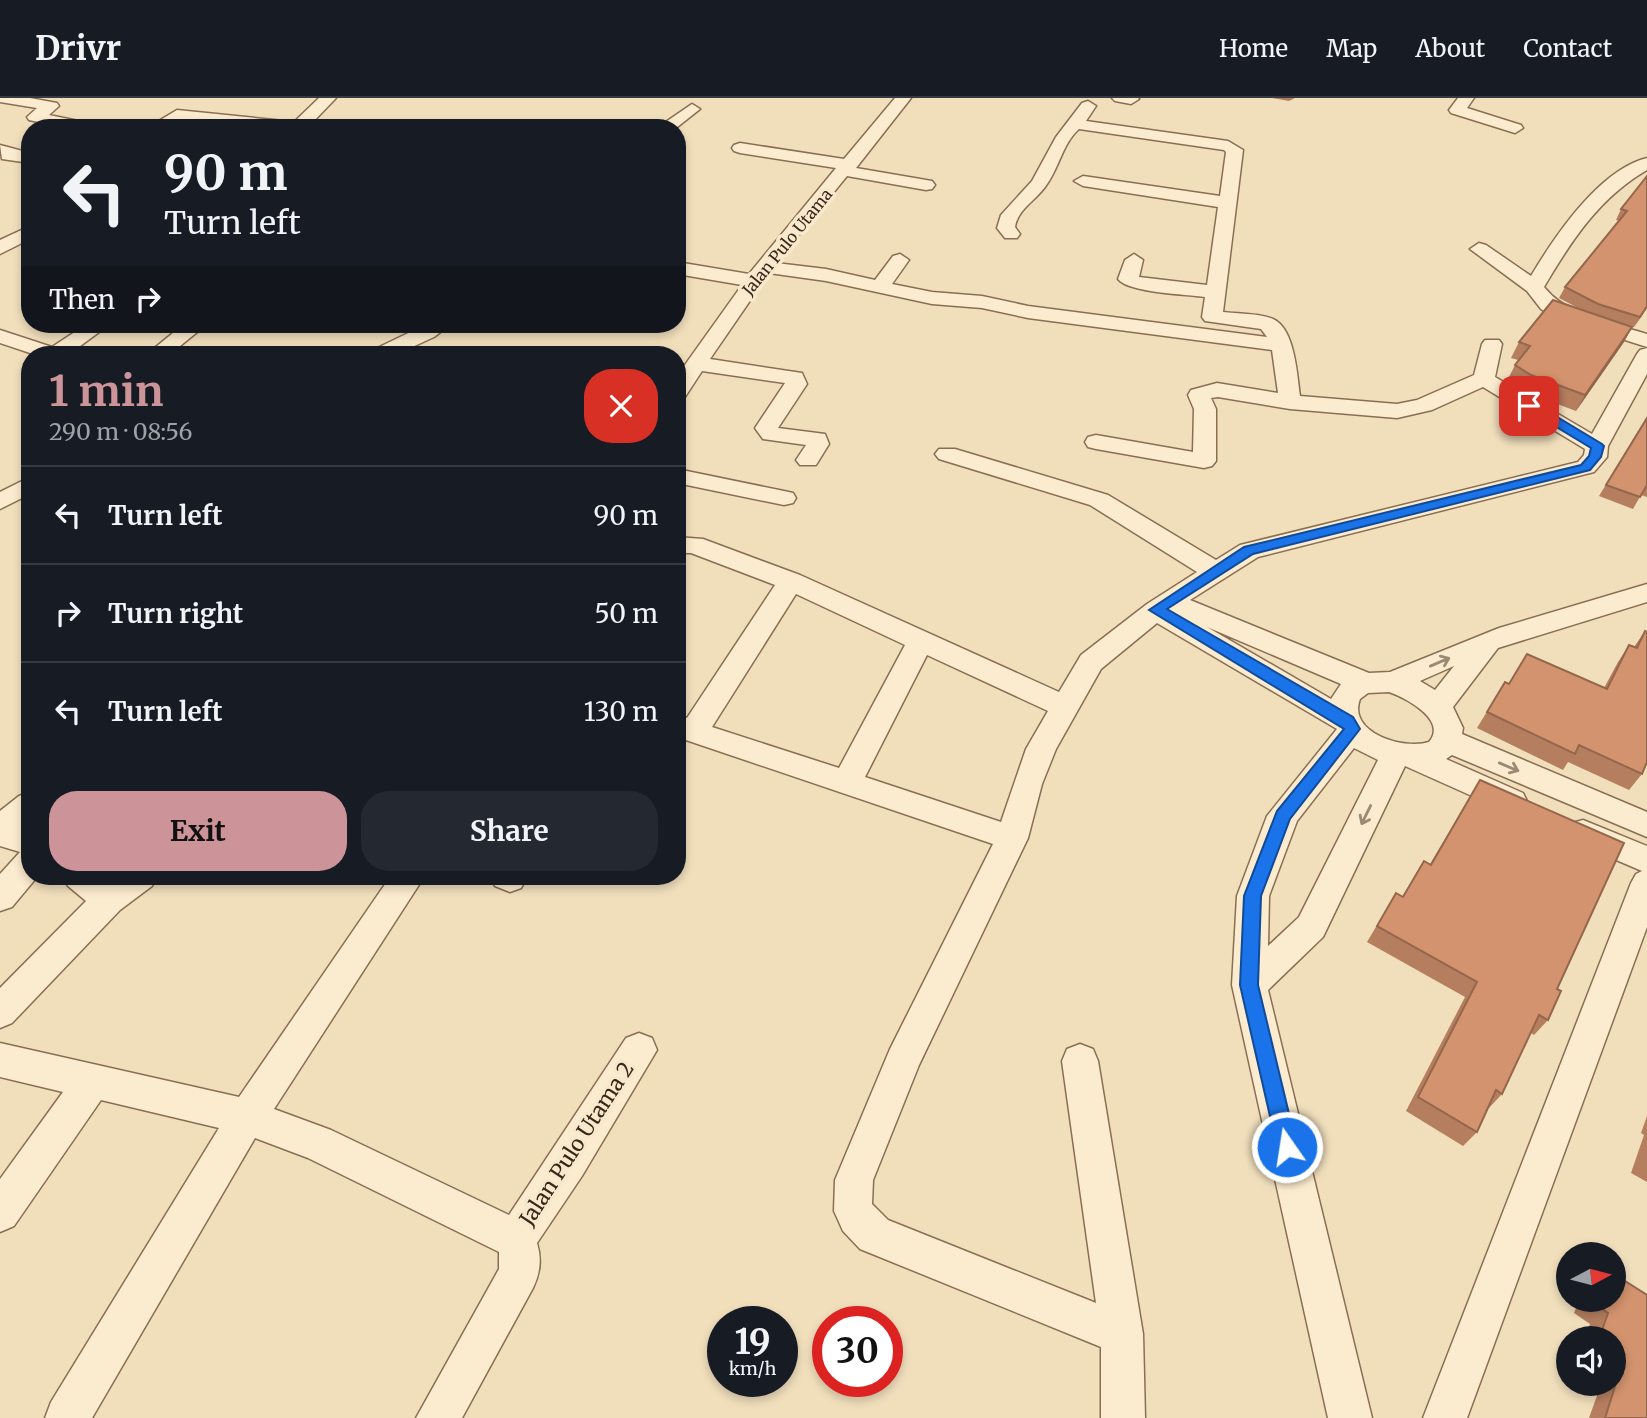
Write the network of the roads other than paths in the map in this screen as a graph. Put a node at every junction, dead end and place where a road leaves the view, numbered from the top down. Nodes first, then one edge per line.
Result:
1 (2, 98) edge
2 (201, 98) edge
3 (328, 98) edge
4 (904, 98) edge
5 (1466, 98) edge
6 (1088, 106) dead end
7 (691, 109) dead end
8 (177, 116) junction
9 (45, 119) edge
10 (172, 119) edge
11 (212, 119) edge
12 (311, 119) edge
13 (677, 119) edge
14 (1076, 124) junction
15 (1515, 128) dead end
16 (0, 149) edge
17 (740, 149) dead end
18 (21, 157) edge
19 (1647, 163) edge
20 (847, 168) junction
21 (1083, 181) dead end
22 (926, 185) dead end
23 (1228, 202) junction
24 (1011, 234) dead end
25 (21, 236) edge
26 (0, 248) edge
27 (1479, 249) dead end
28 (900, 260) dead end
29 (1134, 260) dead end
30 (686, 269) edge
31 (759, 274) junction
32 (880, 287) junction
33 (1534, 287) junction
34 (1216, 292) junction
35 (87, 333) edge
36 (185, 333) edge
37 (428, 333) edge
38 (4, 341) edge
39 (1492, 344) dead end
40 (1281, 345) junction
41 (22, 346) edge
42 (68, 346) edge
43 (168, 346) edge
44 (399, 346) edge
45 (1644, 346) edge
46 (698, 363) junction
47 (1484, 379) junction
48 (686, 380) edge
49 (1290, 402) junction
50 (1096, 442) dead end
51 (1597, 446) junction
52 (947, 454) dead end
53 (808, 460) dead end
54 (686, 478) edge
55 (21, 489) edge
56 (784, 498) dead end
57 (0, 502) edge
58 (686, 544) edge
59 (1214, 571) junction
60 (791, 581) junction
61 (1647, 593) edge
62 (1162, 606) junction
63 (921, 641) junction
64 (1490, 641) junction
65 (1378, 683) junction
66 (1438, 706) junction
67 (1065, 707) junction
68 (1350, 725) junction
69 (686, 728) edge
70 (1447, 740) junction
71 (1403, 755) junction
72 (847, 782) junction
73 (21, 812) edge
74 (1647, 825) edge
75 (0, 831) edge
76 (1012, 838) junction
77 (21, 839) edge
78 (1647, 860) edge
79 (21, 873) edge
80 (1647, 883) edge
81 (89, 885) edge
82 (130, 885) edge
83 (403, 885) edge
84 (0, 897) edge
85 (108, 900) junction
86 (1249, 985) junction
87 (0, 1012) edge
88 (639, 1050) dead end
89 (0, 1060) edge
90 (1080, 1061) dead end
91 (93, 1081) junction
92 (247, 1117) junction
93 (0, 1212) edge
94 (516, 1239) junction
95 (1122, 1334) junction
96 (67, 1418) edge
97 (438, 1418) edge
98 (1123, 1418) edge
99 (1350, 1418) edge
100 (1446, 1418) edge

1 - 9 street
2 - 8 street
3 - 12 street
4 - 20 street, Jalan Pulo Utama
5 - 15 street
6 - 14 street
7 - 13 street
8 - 10 street
8 - 11 street
14 - 23 street
14 - 24 street
16 - 18 street
17 - 20 street
19 - 33 street
20 - 22 street
20 - 31 street, Jalan Pulo Utama
21 - 23 street
23 - 34 street
25 - 26 street
27 - 33 street
28 - 32 street
29 - 34 street
30 - 31 street
31 - 32 street
31 - 46 street, Jalan Pulo Utama
32 - 40 street
33 - 45 street
34 - 40 street
35 - 42 street
36 - 43 street
37 - 44 street
38 - 41 street
39 - 47 street
40 - 49 street
45 - 51 street
46 - 48 street, Jalan Pulo Utama
46 - 53 street
47 - 49 street
47 - 51 street
49 - 50 street
51 - 59 street
52 - 59 street
54 - 56 street
55 - 57 street
58 - 60 street
59 - 62 street
60 - 63 street
60 - 69 street
61 - 64 street
62 - 65 street
62 - 67 street
62 - 68 street
63 - 67 street
63 - 72 street
65 -> 64 street
64 - 66 street
65 - 66 street
65 - 68 street
66 - 70 street
67 - 76 street
68 - 71 street
68 - 86 street
69 - 72 street
70 - 71 street
70 -> 74 street
71 - 78 street
71 -> 86 street
72 - 76 street
73 - 75 street
75 - 77 street
76 - 95 street
79 - 84 street
80 - 100 street
81 - 85 street
82 - 85 street
83 - 92 street
85 - 87 street
86 - 99 street
88 - 94 street, Jalan Pulo Utama 2
89 - 91 street
90 - 95 street
91 - 92 street
91 - 93 street
92 - 94 street
92 - 96 street
94 - 97 street
95 - 98 street

